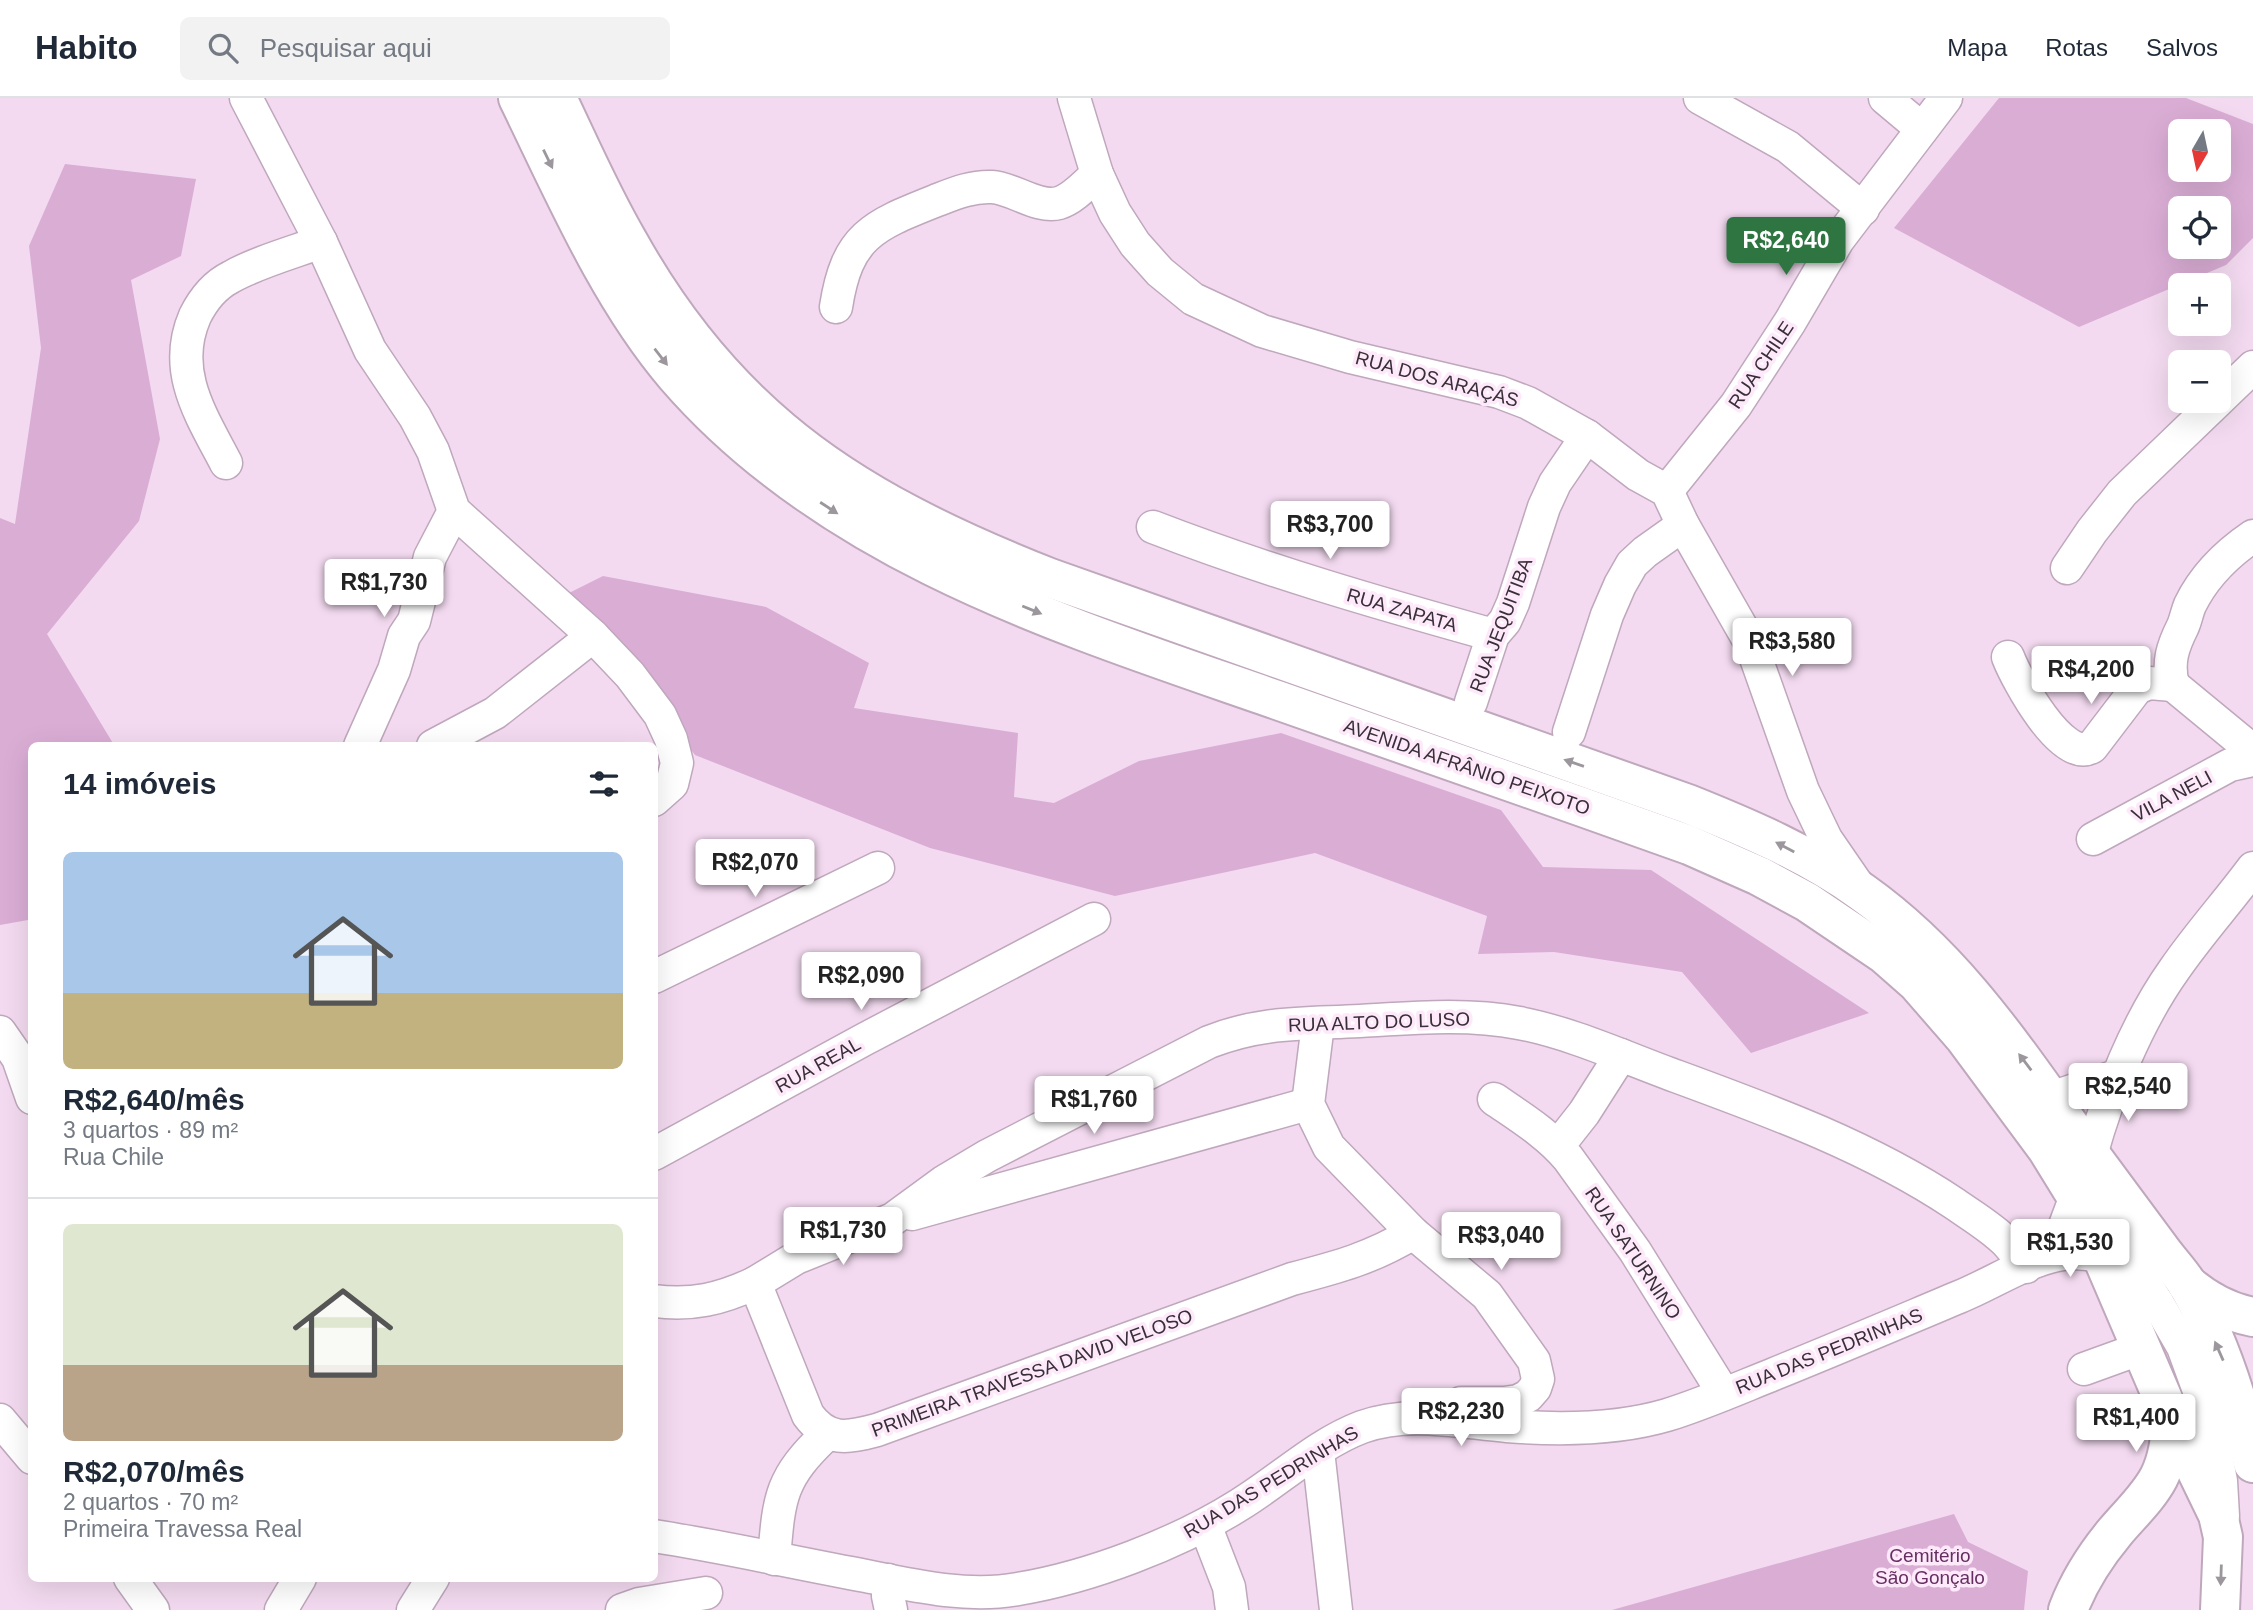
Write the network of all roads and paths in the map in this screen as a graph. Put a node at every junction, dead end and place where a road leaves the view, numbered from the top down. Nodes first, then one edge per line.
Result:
1 (246, 98) edge
2 (518, 98) edge
3 (557, 98) edge
4 (1074, 98) edge
5 (1700, 98) edge
6 (1885, 98) edge
7 (1946, 98) edge
8 (1922, 129) junction
9 (1097, 174) junction
10 (1863, 209) junction
11 (321, 242) junction
12 (836, 307) dead end
13 (2248, 383) edge
14 (1587, 436) junction
15 (226, 463) dead end
16 (1668, 491) junction
17 (454, 510) junction
18 (1683, 525) junction
19 (1153, 527) dead end
20 (2253, 536) edge
21 (2067, 568) dead end
22 (1493, 635) junction
23 (593, 636) junction
24 (2008, 657) dead end
25 (2173, 685) junction
26 (1471, 702) dead end
27 (1569, 732) dead end
28 (362, 742) edge
29 (441, 742) edge
30 (2253, 751) edge
31 (2253, 760) edge
32 (658, 796) edge
33 (2093, 839) dead end
34 (878, 868) dead end
35 (2253, 868) edge
36 (1862, 892) junction
37 (1094, 919) dead end
38 (658, 975) edge
39 (1318, 1024) junction
40 (0, 1032) edge
41 (1621, 1055) junction
42 (2119, 1074) junction
43 (28, 1087) edge
44 (2051, 1098) junction
45 (1494, 1099) dead end
46 (1308, 1104) junction
47 (1558, 1146) junction
48 (2047, 1149) junction
49 (658, 1152) edge
50 (2091, 1155) junction
51 (2076, 1196) junction
52 (893, 1219) junction
53 (1413, 1233) junction
54 (2103, 1257) junction
55 (2031, 1264) junction
56 (764, 1277) junction
57 (2187, 1283) junction
58 (658, 1301) edge
59 (2253, 1317) edge
60 (2138, 1340) junction
61 (2080, 1361) dead end
62 (2253, 1386) edge
63 (1724, 1394) junction
64 (1396, 1418) junction
65 (0, 1420) edge
66 (2172, 1420) junction
67 (827, 1434) junction
68 (2250, 1449) edge
69 (1318, 1451) junction
70 (28, 1453) edge
71 (2209, 1497) junction
72 (2141, 1503) junction
73 (1205, 1525) junction
74 (658, 1537) edge
75 (2223, 1537) junction
76 (715, 1548) junction
77 (774, 1559) junction
78 (133, 1582) edge
79 (298, 1582) edge
80 (430, 1582) edge
81 (890, 1595) edge
82 (704, 1602) edge
83 (153, 1610) edge
84 (281, 1610) edge
85 (413, 1610) edge
86 (622, 1610) edge
87 (1232, 1610) edge
88 (1336, 1610) edge
89 (2068, 1610) edge
90 (2220, 1610) edge

1 - 11 street
2 -> 48 main road, AVENIDA AFRÂNIO PEIXOTO
36 -> 3 main road, AVENIDA AFRÂNIO PEIXOTO
4 - 9 street, RUA DOS ARAÇÁS
5 - 10 street
6 - 8 street
7 - 8 street, RUA CHILE
8 - 10 street, RUA CHILE
9 - 12 street
9 - 14 street, RUA DOS ARAÇÁS
10 - 16 street, RUA CHILE
11 - 15 street
11 - 17 street
13 - 21 street
14 - 16 street, RUA DOS ARAÇÁS
14 - 22 street, RUA JEQUITIBA
16 - 18 street
17 - 23 street
17 - 28 street
18 - 27 street
18 - 36 street
19 - 22 street, RUA ZAPATA
20 - 25 street
22 - 26 street, RUA JEQUITIBA
23 - 29 street
23 - 32 street
24 - 25 street
25 - 30 street
31 - 33 street, VILA NELI
34 - 38 street
35 - 42 street
44 -> 36 main road, AVENIDA AFRÂNIO PEIXOTO
37 - 49 street, RUA REAL
39 - 41 street, RUA ALTO DO LUSO
39 - 46 street
39 - 52 street, RUA ALTO DO LUSO
40 - 43 street
41 - 47 street
41 - 55 street, RUA ALTO DO LUSO
42 - 44 street
42 - 50 street
44 - 50 main road, AVENIDA AFRÂNIO PEIXOTO
45 - 47 street, RUA SATURNINO
46 - 52 street
46 - 53 street
47 - 63 street, RUA SATURNINO
48 - 51 main road, AVENIDA AFRÂNIO PEIXOTO
48 - 75 street
50 - 57 main road, AVENIDA AFRÂNIO PEIXOTO
51 - 54 main road, AVENIDA AFRÂNIO PEIXOTO
51 - 55 street, RUA DAS PEDRINHAS
52 - 56 street, RUA ALTO DO LUSO
53 - 64 street
53 - 67 street, PRIMEIRA TRAVESSA DAVID VELOSO
54 - 55 street, RUA DAS PEDRINHAS
54 - 60 main road, AVENIDA AFRÂNIO PEIXOTO
55 - 63 street, RUA DAS PEDRINHAS
56 - 58 street, RUA ALTO DO LUSO
56 - 67 street
57 - 59 main road
68 -> 57 main road, AVENIDA AFRÂNIO PEIXOTO
60 - 61 street
60 - 66 main road, AVENIDA AFRÂNIO PEIXOTO
62 - 68 main road
63 - 64 street, RUA DAS PEDRINHAS
64 - 69 street, RUA DAS PEDRINHAS
65 - 70 street
66 - 71 main road, AVENIDA AFRÂNIO PEIXOTO
66 - 72 main road
67 - 77 street
69 - 73 street, RUA DAS PEDRINHAS
69 - 88 street
71 - 72 main road
71 - 75 main road, AVENIDA AFRÂNIO PEIXOTO
72 - 89 main road
73 - 81 street, RUA DAS PEDRINHAS
73 - 87 street
74 - 76 street, RUA DAS PEDRINHAS
75 -> 90 main road, AVENIDA AFRÂNIO PEIXOTO
76 - 77 street, RUA DAS PEDRINHAS
76 - 82 street
77 - 81 street, RUA DAS PEDRINHAS
78 - 83 street
79 - 84 street
80 - 85 street
82 - 86 street

